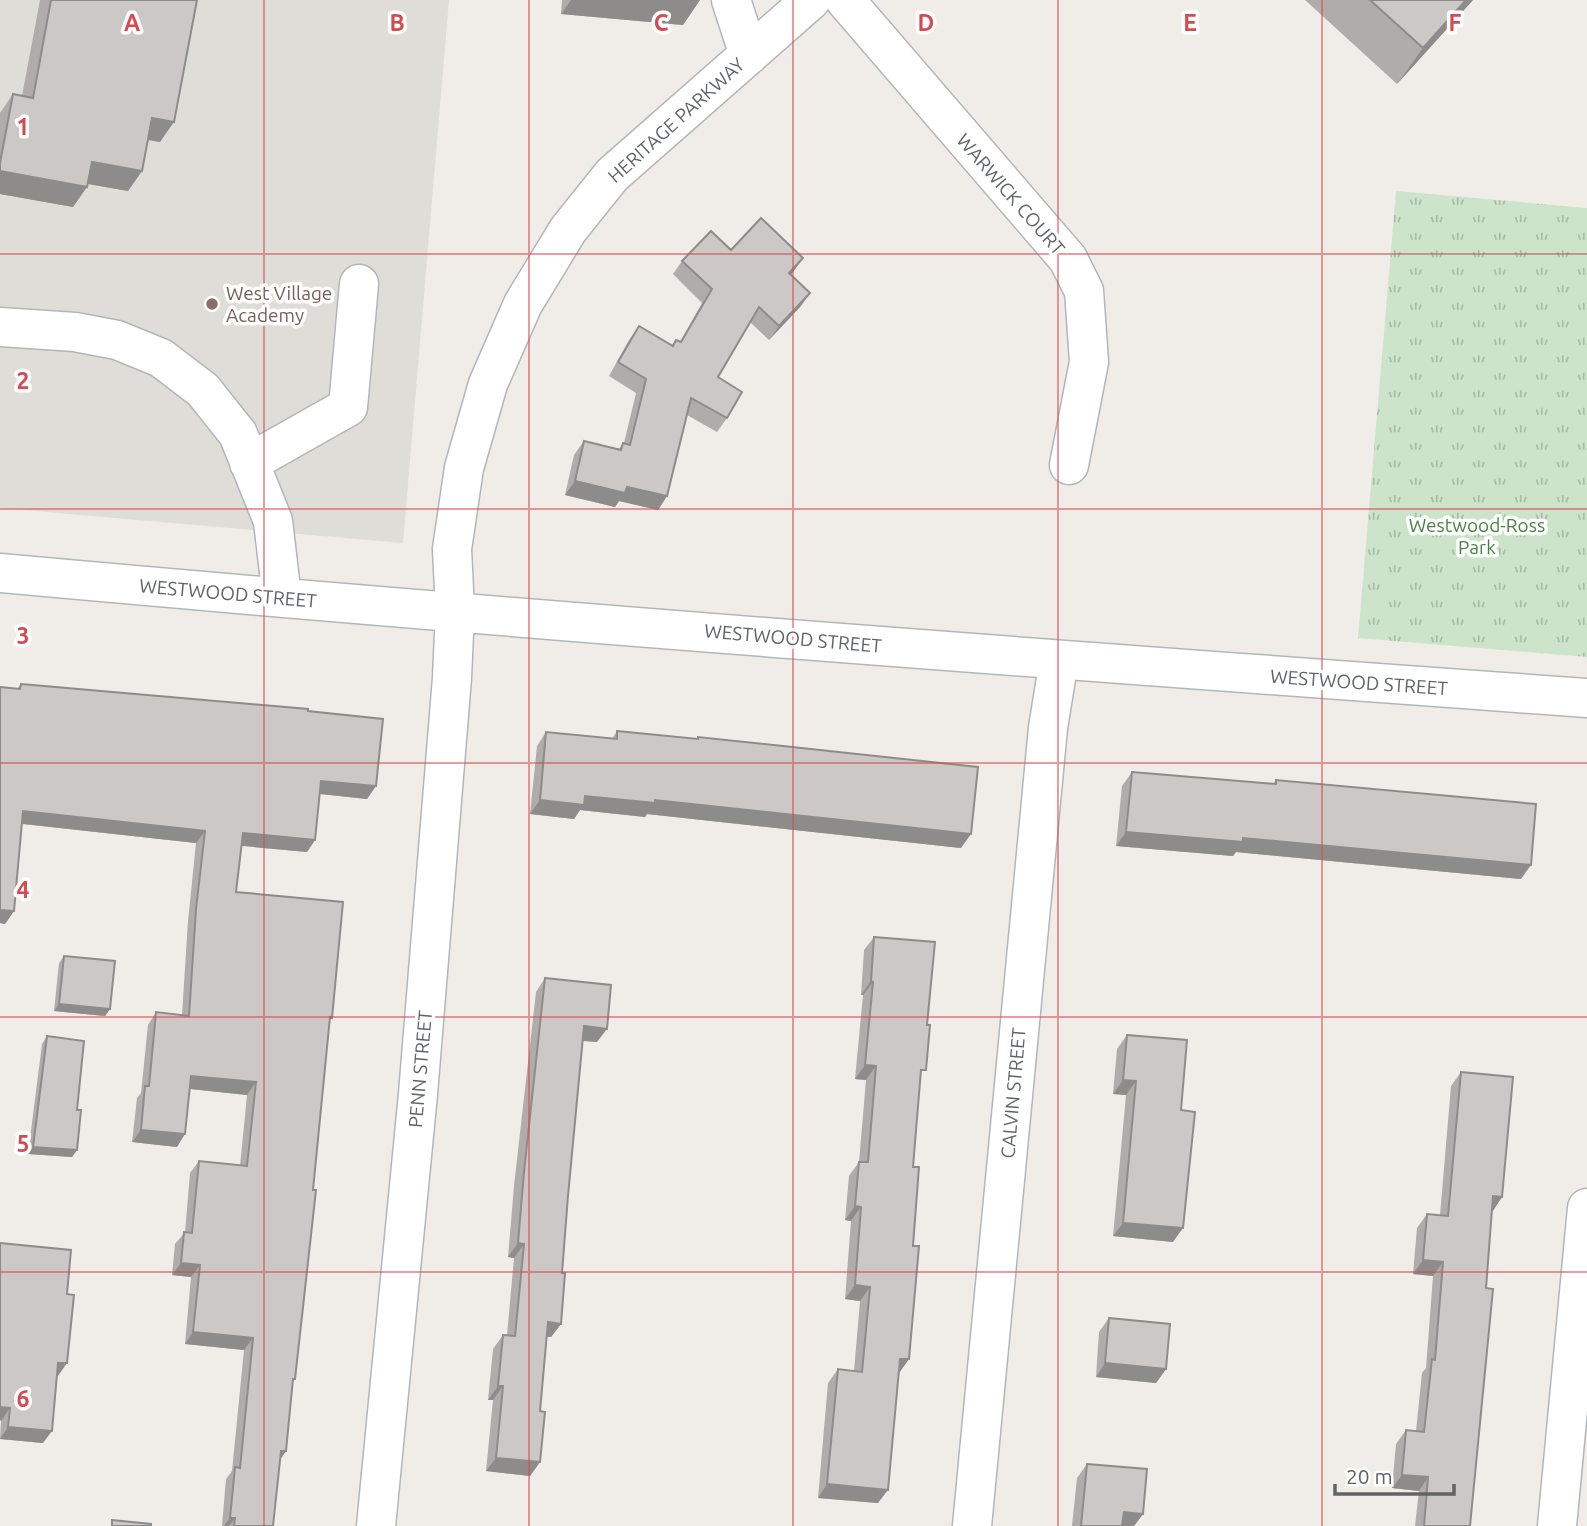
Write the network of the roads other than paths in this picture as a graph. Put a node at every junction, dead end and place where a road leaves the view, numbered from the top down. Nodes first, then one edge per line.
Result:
1 (731, 0) edge
2 (811, 0) edge
3 (845, 0) edge
4 (749, 55) junction
5 (359, 284) dead end
6 (0, 327) edge
7 (249, 463) junction
8 (1069, 465) dead end
9 (0, 573) edge
10 (282, 598) junction
11 (455, 611) junction
12 (1059, 660) junction
13 (1587, 698) edge
14 (1587, 1208) edge
15 (376, 1526) edge
16 (972, 1526) edge
17 (1557, 1526) edge

1 - 4 street
2 - 4 street, HERITAGE PARKWAY
3 - 8 street, WARWICK COURT
4 - 11 street, HERITAGE PARKWAY
5 - 7 street
6 - 7 street
7 - 10 street
9 - 10 street, WESTWOOD STREET
10 - 11 street, WESTWOOD STREET
11 - 12 street, WESTWOOD STREET
11 - 15 street, PENN STREET
12 - 13 street, WESTWOOD STREET
12 - 16 street, CALVIN STREET
14 - 17 street

